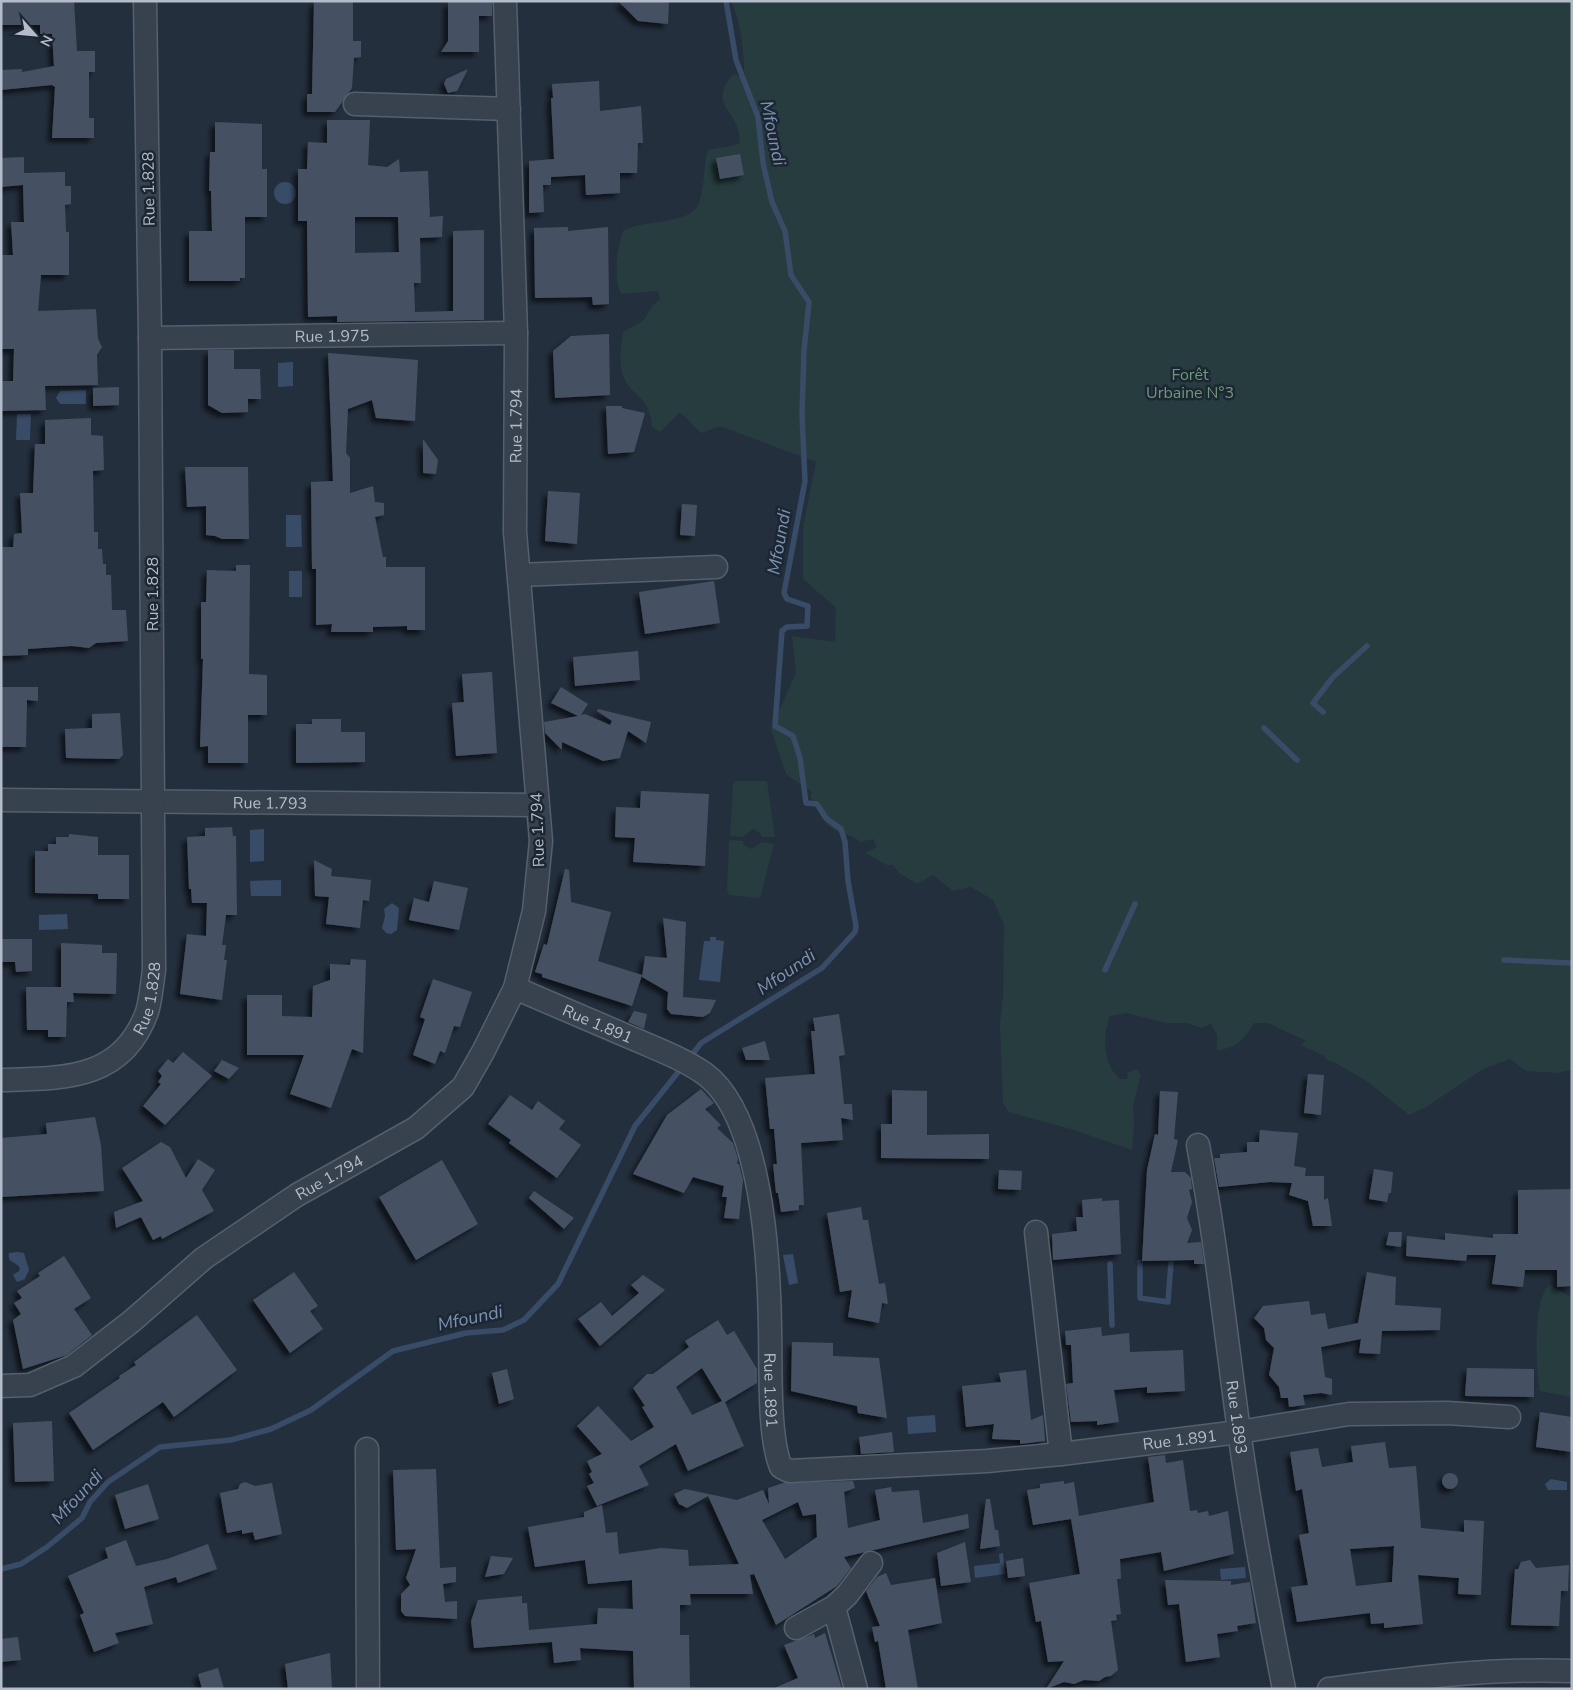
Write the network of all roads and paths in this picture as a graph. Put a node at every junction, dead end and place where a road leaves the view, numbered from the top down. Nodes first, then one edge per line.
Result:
1 (145, 1) edge
2 (505, 1) edge
3 (355, 104) dead end
4 (509, 109) junction
5 (516, 333) junction
6 (150, 338) junction
7 (716, 567) dead end
8 (519, 575) junction
9 (1, 800) edge
10 (153, 800) junction
11 (538, 805) junction
12 (516, 988) junction
13 (1, 1080) edge
14 (1198, 1145) dead end
15 (1036, 1232) dead end
16 (1, 1386) edge
17 (1509, 1417) dead end
18 (1239, 1432) junction
19 (367, 1449) dead end
20 (1061, 1454) junction
21 (871, 1563) dead end
22 (834, 1607) junction
23 (796, 1628) dead end
24 (1572, 1671) edge
25 (368, 1689) edge
26 (856, 1689) edge
27 (1284, 1689) edge
28 (1329, 1689) edge

1 - 6 street, Rue 1.828
2 - 4 street, Rue 1.794
3 - 4 street
4 - 5 street, Rue 1.794
5 - 6 street, Rue 1.975
5 - 8 street, Rue 1.794
6 - 10 street, Rue 1.828
7 - 8 street
8 - 11 street, Rue 1.794
9 - 10 street, Rue 1.793
10 - 11 street, Rue 1.793
10 - 13 street, Rue 1.828
11 - 12 street, Rue 1.794
12 - 16 street, Rue 1.794
12 - 20 street, Rue 1.891
14 - 18 street, Rue 1.893
15 - 20 street
17 - 18 street, Rue 1.891
18 - 20 street, Rue 1.891
18 - 27 street, Rue 1.893
19 - 25 street
21 - 22 street
22 - 23 street
22 - 26 street
24 - 28 street

